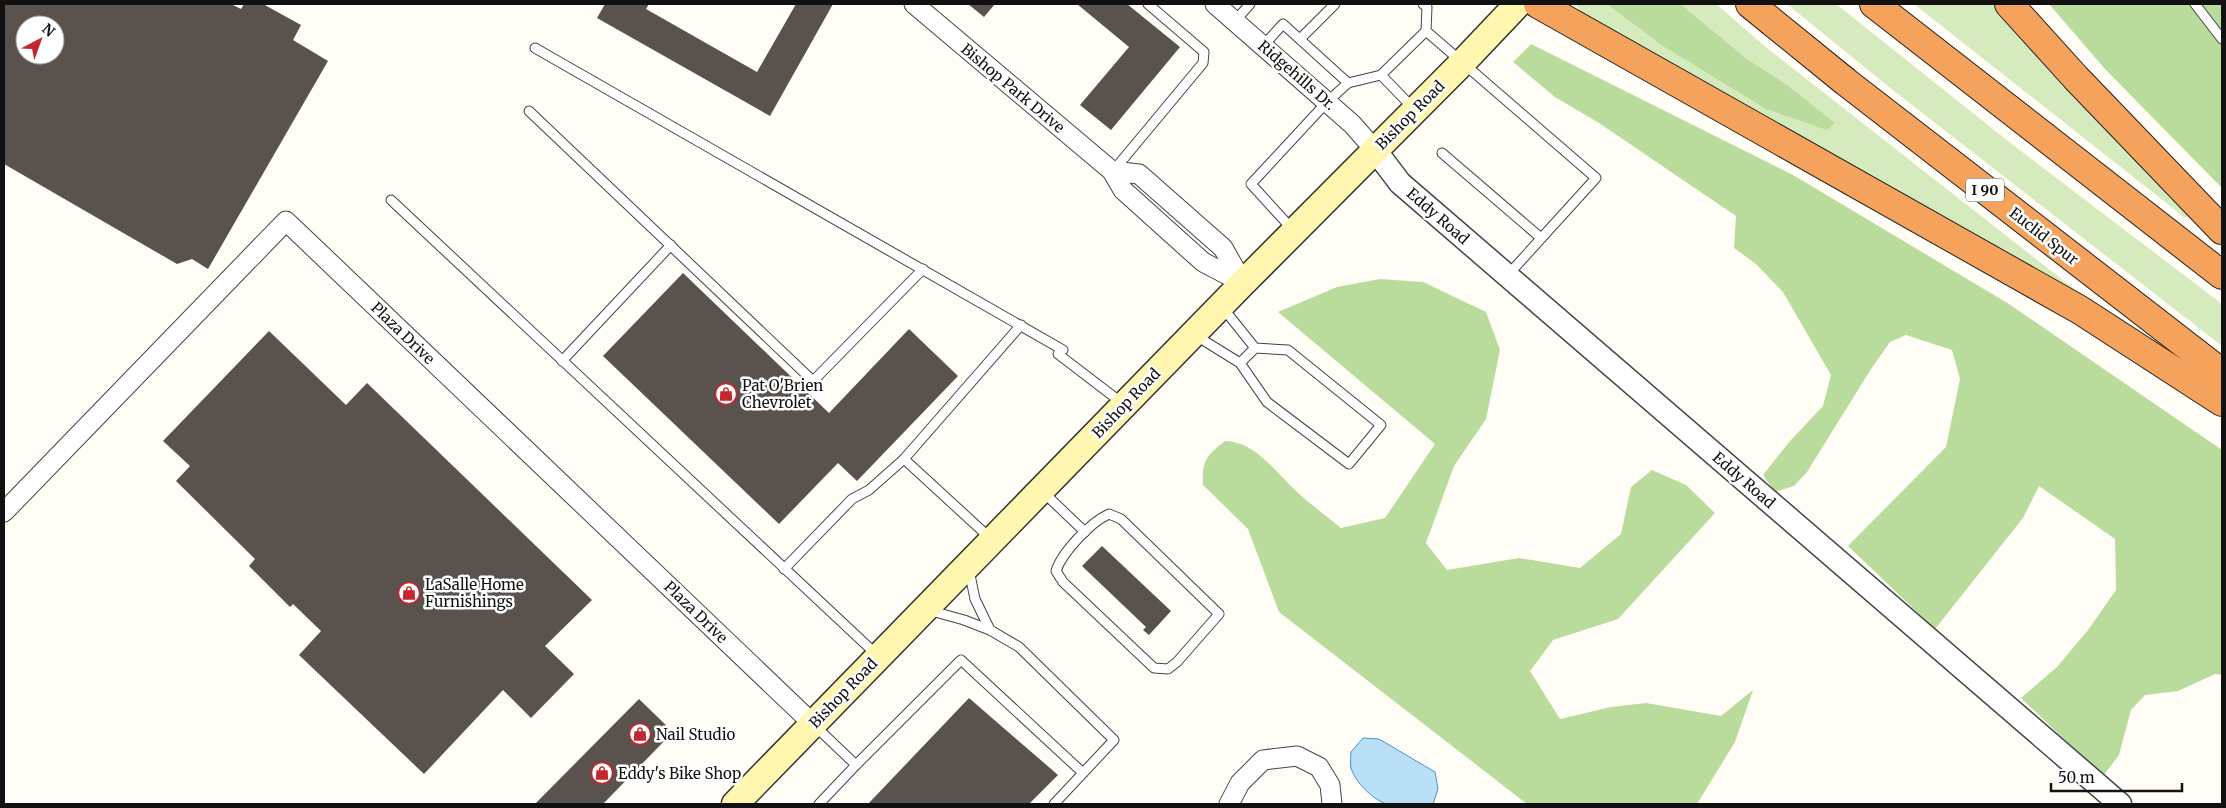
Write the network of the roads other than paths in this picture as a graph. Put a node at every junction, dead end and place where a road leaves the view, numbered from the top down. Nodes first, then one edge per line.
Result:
1 (914, 4) edge
2 (1148, 4) edge
3 (1215, 4) edge
4 (1250, 4) edge
5 (1335, 4) edge
6 (1423, 4) edge
7 (1518, 4) edge
8 (1538, 4) edge
9 (1750, 4) edge
10 (1874, 4) edge
11 (2009, 4) edge
12 (2195, 4) edge
13 (1235, 21) junction
14 (1426, 31) junction
15 (2222, 38) edge
16 (1300, 39) junction
17 (1263, 46) junction
18 (535, 48) dead end
19 (1463, 62) junction
20 (1381, 75) junction
21 (1348, 83) junction
22 (1327, 102) junction
23 (1414, 109) junction
24 (529, 111) dead end
25 (1375, 150) junction
26 (1442, 153) dead end
27 (1112, 171) junction
28 (390, 200) dead end
29 (2222, 230) edge
30 (1294, 231) junction
31 (1541, 238) junction
32 (672, 245) junction
33 (923, 269) junction
34 (2222, 275) edge
35 (1507, 276) junction
36 (1243, 283) junction
37 (1221, 306) junction
38 (1021, 325) junction
39 (1193, 334) junction
40 (1255, 348) junction
41 (562, 361) junction
42 (1240, 363) junction
43 (2222, 373) edge
44 (2222, 402) edge
45 (1124, 405) junction
46 (904, 459) junction
47 (1041, 490) junction
48 (4, 512) edge
49 (1085, 532) junction
50 (992, 540) junction
51 (968, 565) junction
52 (784, 569) junction
53 (925, 609) junction
54 (990, 630) junction
55 (879, 657) junction
56 (813, 724) junction
57 (856, 766) junction
58 (1083, 773) junction
59 (735, 804) edge
60 (819, 804) edge
61 (1054, 804) edge
62 (1229, 804) edge
63 (1332, 804) edge
64 (2120, 804) edge

1 - 27 street, Bishop Park Drive
2 - 27 lane
3 - 13 street, Ridgehills Dr.
4 - 13 lane
5 - 16 lane
6 - 14 lane
7 - 19 main road, Bishop Road
8 - 44 highway
9 - 43 highway, Euclid Spur / I 90
10 - 34 highway
11 - 29 highway
12 - 15 lane
13 - 17 street, Ridgehills Dr.
14 - 19 lane
14 - 20 lane
16 - 17 lane
16 - 21 lane
17 - 22 street, Ridgehills Dr.
18 - 33 lane
19 - 23 main road, Bishop Road
19 - 31 lane
20 - 21 lane
20 - 23 lane
21 - 22 lane
22 - 25 street, Ridgehills Dr.
22 - 30 lane
23 - 25 main road, Bishop Road
24 - 32 lane
25 - 30 main road, Bishop Road
25 - 35 street, Eddy Road
26 - 31 lane
27 - 36 street
28 - 41 lane
30 - 36 main road, Bishop Road
31 - 35 lane
32 - 33 lane
32 - 41 lane
33 - 38 lane
35 - 64 street, Eddy Road
36 - 37 main road, Bishop Road
37 - 39 main road, Bishop Road
37 - 40 lane
38 - 45 lane
38 - 46 lane
39 - 42 lane
39 - 45 main road, Bishop Road
40 - 42 lane
40 - 42 lane
41 - 52 lane
45 - 47 main road, Bishop Road
46 - 50 lane
46 - 52 lane
47 - 49 lane
47 - 50 main road, Bishop Road
48 - 56 street, Plaza Drive
49 - 49 lane
50 - 51 main road, Bishop Road
51 - 53 main road, Bishop Road
51 - 54 lane
52 - 55 lane
53 - 54 lane
53 - 55 main road, Bishop Road
54 - 58 lane
55 - 56 main road, Bishop Road
56 - 57 lane
56 - 59 main road, Bishop Road
57 - 58 lane
57 - 60 lane
58 - 61 lane
62 - 63 street

